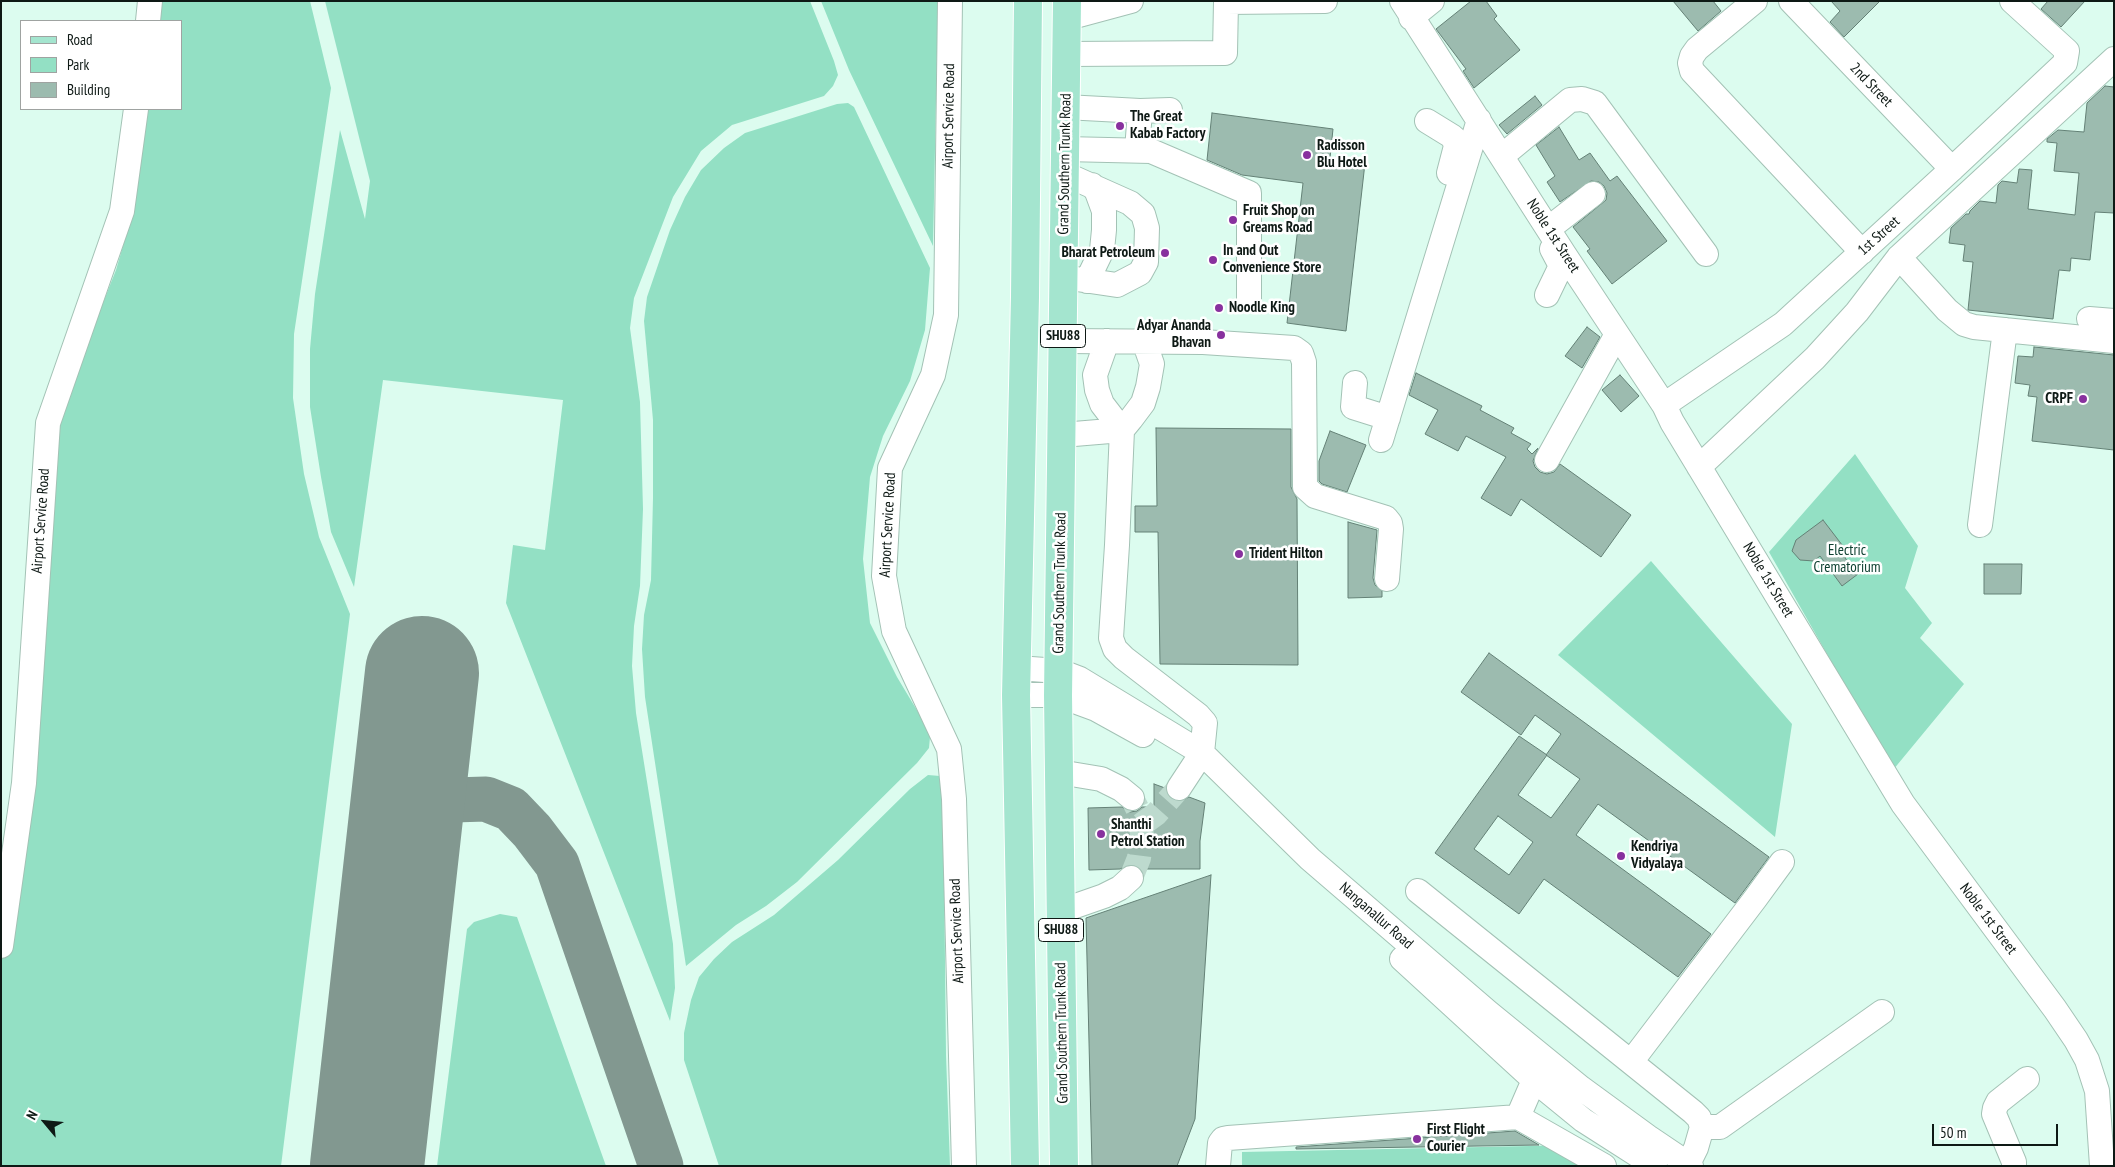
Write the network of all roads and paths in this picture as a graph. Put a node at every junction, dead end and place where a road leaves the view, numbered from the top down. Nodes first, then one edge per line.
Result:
1 (150, 1) edge
2 (950, 1) edge
3 (1028, 1) edge
4 (1131, 1) edge
5 (1325, 1) edge
6 (1432, 1) edge
7 (1755, 1) edge
8 (1791, 1) edge
9 (2012, 1) edge
10 (1068, 10) edge
11 (1407, 10) edge
12 (148, 20) edge
13 (1068, 54) junction
14 (2114, 59) edge
15 (1463, 96) junction
16 (1065, 107) junction
17 (136, 110) edge
18 (1170, 110) dead end
19 (1140, 111) junction
20 (1479, 120) junction
21 (1137, 150) junction
22 (1502, 156) junction
23 (1065, 161) junction
24 (1952, 169) junction
25 (1092, 185) junction
26 (1593, 194) dead end
27 (1429, 245) dead end
28 (1556, 248) junction
29 (1862, 252) junction
30 (1706, 254) dead end
31 (1899, 258) junction
32 (1075, 279) junction
33 (1547, 295) dead end
34 (1249, 299) dead end
35 (2089, 319) dead end
36 (2114, 321) edge
37 (2005, 330) junction
38 (1618, 334) junction
39 (1107, 340) junction
40 (1064, 341) junction
41 (1144, 341) junction
42 (2114, 341) edge
43 (1355, 383) dead end
44 (1664, 405) junction
45 (1122, 430) junction
46 (1062, 435) junction
47 (1547, 460) dead end
48 (1700, 467) junction
49 (1980, 525) dead end
50 (1388, 578) dead end
51 (1017, 668) junction
52 (1058, 683) junction
53 (1016, 695) junction
54 (1198, 760) junction
55 (1059, 772) junction
56 (1179, 788) tunnel mouth
57 (1132, 798) tunnel mouth
58 (1782, 862) dead end
59 (1131, 878) tunnel mouth
60 (1331, 886) junction
61 (1418, 891) dead end
62 (1061, 911) junction
63 (1, 946) edge
64 (1882, 1012) dead end
65 (1631, 1062) junction
66 (2027, 1079) dead end
67 (1534, 1080) junction
68 (1518, 1117) junction
69 (1702, 1127) junction
70 (1690, 1165) edge
71 (964, 1166) edge
72 (1025, 1166) edge
73 (1064, 1166) edge
74 (1218, 1166) edge
75 (1604, 1166) edge
76 (1655, 1166) edge
77 (2014, 1166) edge
78 (2102, 1166) edge

1 - 12 street
2 - 71 street, Airport Service Road
3 - 51 main road, SHU88
4 - 10 street
5 - 13 street
6 - 11 street
7 - 29 street
8 - 24 street, 2nd Street
9 - 24 street, 1st Street
10 - 13 main road, Grand Southern Trunk Road / SHU88
11 - 15 street, Noble 1st Street
13 - 16 main road, Grand Southern Trunk Road / SHU88
14 - 31 street
15 - 20 street, Noble 1st Street
15 - 27 street
16 - 19 street
16 - 23 main road, Grand Southern Trunk Road / SHU88
17 - 63 street, Airport Service Road
18 - 19 street
19 - 21 street
20 - 22 street, Noble 1st Street
20 - 43 street
21 - 23 street
21 - 34 street
22 - 28 street, Noble 1st Street
22 - 30 street
23 - 25 street
23 - 32 main road, Grand Southern Trunk Road / SHU88
24 - 29 street, 1st Street
25 - 32 street
25 - 32 street
26 - 28 street
28 - 33 street
28 - 38 street, Noble 1st Street
29 - 44 street, 1st Street
31 - 37 street
31 - 48 street
32 - 40 main road, Grand Southern Trunk Road / SHU88
35 - 36 street
37 - 42 street
37 - 49 street
38 - 44 street, Noble 1st Street
38 - 47 street
39 - 40 street
39 - 41 street
39 - 45 street
40 - 46 main road, Grand Southern Trunk Road / SHU88
41 - 45 street
41 - 50 street
44 - 48 street, Noble 1st Street
45 - 46 street
45 - 54 street
46 - 52 main road, Grand Southern Trunk Road / SHU88
48 - 78 street, Noble 1st Street
51 - 52 street
51 - 53 main road, SHU88
52 - 53 street
52 - 54 street, Nanganallur Road
52 - 55 main road, Grand Southern Trunk Road / SHU88
53 - 72 main road, SHU88
54 - 56 street
54 - 60 street, Nanganallur Road
55 - 57 street
55 - 62 main road, Grand Southern Trunk Road / SHU88
58 - 65 street
59 - 62 street
60 - 67 street, Nanganallur Road
60 - 70 street, Nanganallur Road
61 - 65 street
62 - 73 main road, Grand Southern Trunk Road / SHU88
64 - 69 street
65 - 69 street
66 - 77 street
67 - 68 street
67 - 76 street, Nanganallur Road
68 - 74 street
68 - 75 street
69 - 70 street

